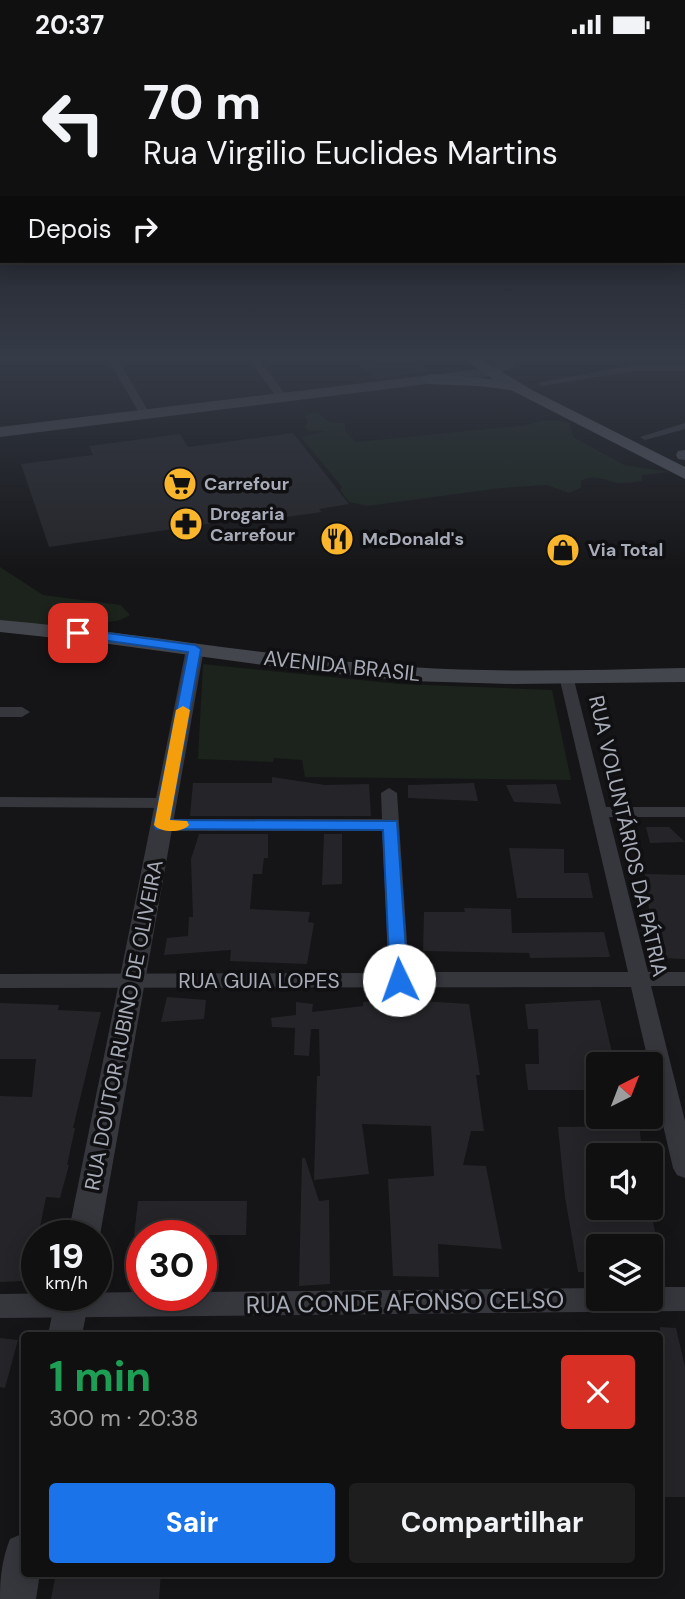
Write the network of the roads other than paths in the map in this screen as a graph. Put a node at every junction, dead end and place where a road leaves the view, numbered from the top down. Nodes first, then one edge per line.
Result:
1 (607, 428) edge
2 (616, 428) edge
3 (678, 428) edge
4 (638, 442) junction
5 (685, 455) edge
6 (685, 472) edge
7 (0, 626) edge
8 (195, 649) junction
9 (685, 675) edge
10 (566, 677) junction
11 (0, 712) edge
12 (22, 712) dead end
13 (390, 793) dead end
14 (0, 802) edge
15 (601, 812) junction
16 (685, 812) edge
17 (164, 814) junction
18 (391, 825) junction
19 (638, 979) junction
20 (685, 979) edge
21 (399, 980) junction
22 (0, 981) edge
23 (132, 981) junction
24 (685, 1168) edge
25 (87, 1220) edge
26 (685, 1299) edge
27 (0, 1305) edge
28 (70, 1312) edge
29 (21, 1570) edge
30 (16, 1599) edge

1 - 4 main road
2 - 4 main road
3 - 4 street
4 - 5 main road
4 - 6 main road
7 - 8 main road, AVENIDA BRASIL
8 - 10 main road, AVENIDA BRASIL
8 - 17 street, RUA DOUTOR RUBINO DE OLIVEIRA
9 - 10 main road, AVENIDA BRASIL
10 - 15 street, RUA VOLUNTÁRIOS DA PÁTRIA
11 - 12 street
13 - 18 street
14 - 17 street
15 - 16 street
15 - 19 street, RUA VOLUNTÁRIOS DA PÁTRIA
17 - 18 street
17 - 23 street, RUA DOUTOR RUBINO DE OLIVEIRA
18 - 21 street
19 - 20 street, RUA GUIA LOPES
19 - 21 street, RUA GUIA LOPES
19 - 24 street, RUA VOLUNTÁRIOS DA PÁTRIA
21 - 23 street, RUA GUIA LOPES
22 - 23 street, RUA GUIA LOPES
23 - 25 street, RUA DOUTOR RUBINO DE OLIVEIRA
26 - 28 street, RUA CONDE AFONSO CELSO
27 - 28 street, RUA CONDE AFONSO CELSO
29 - 30 street

